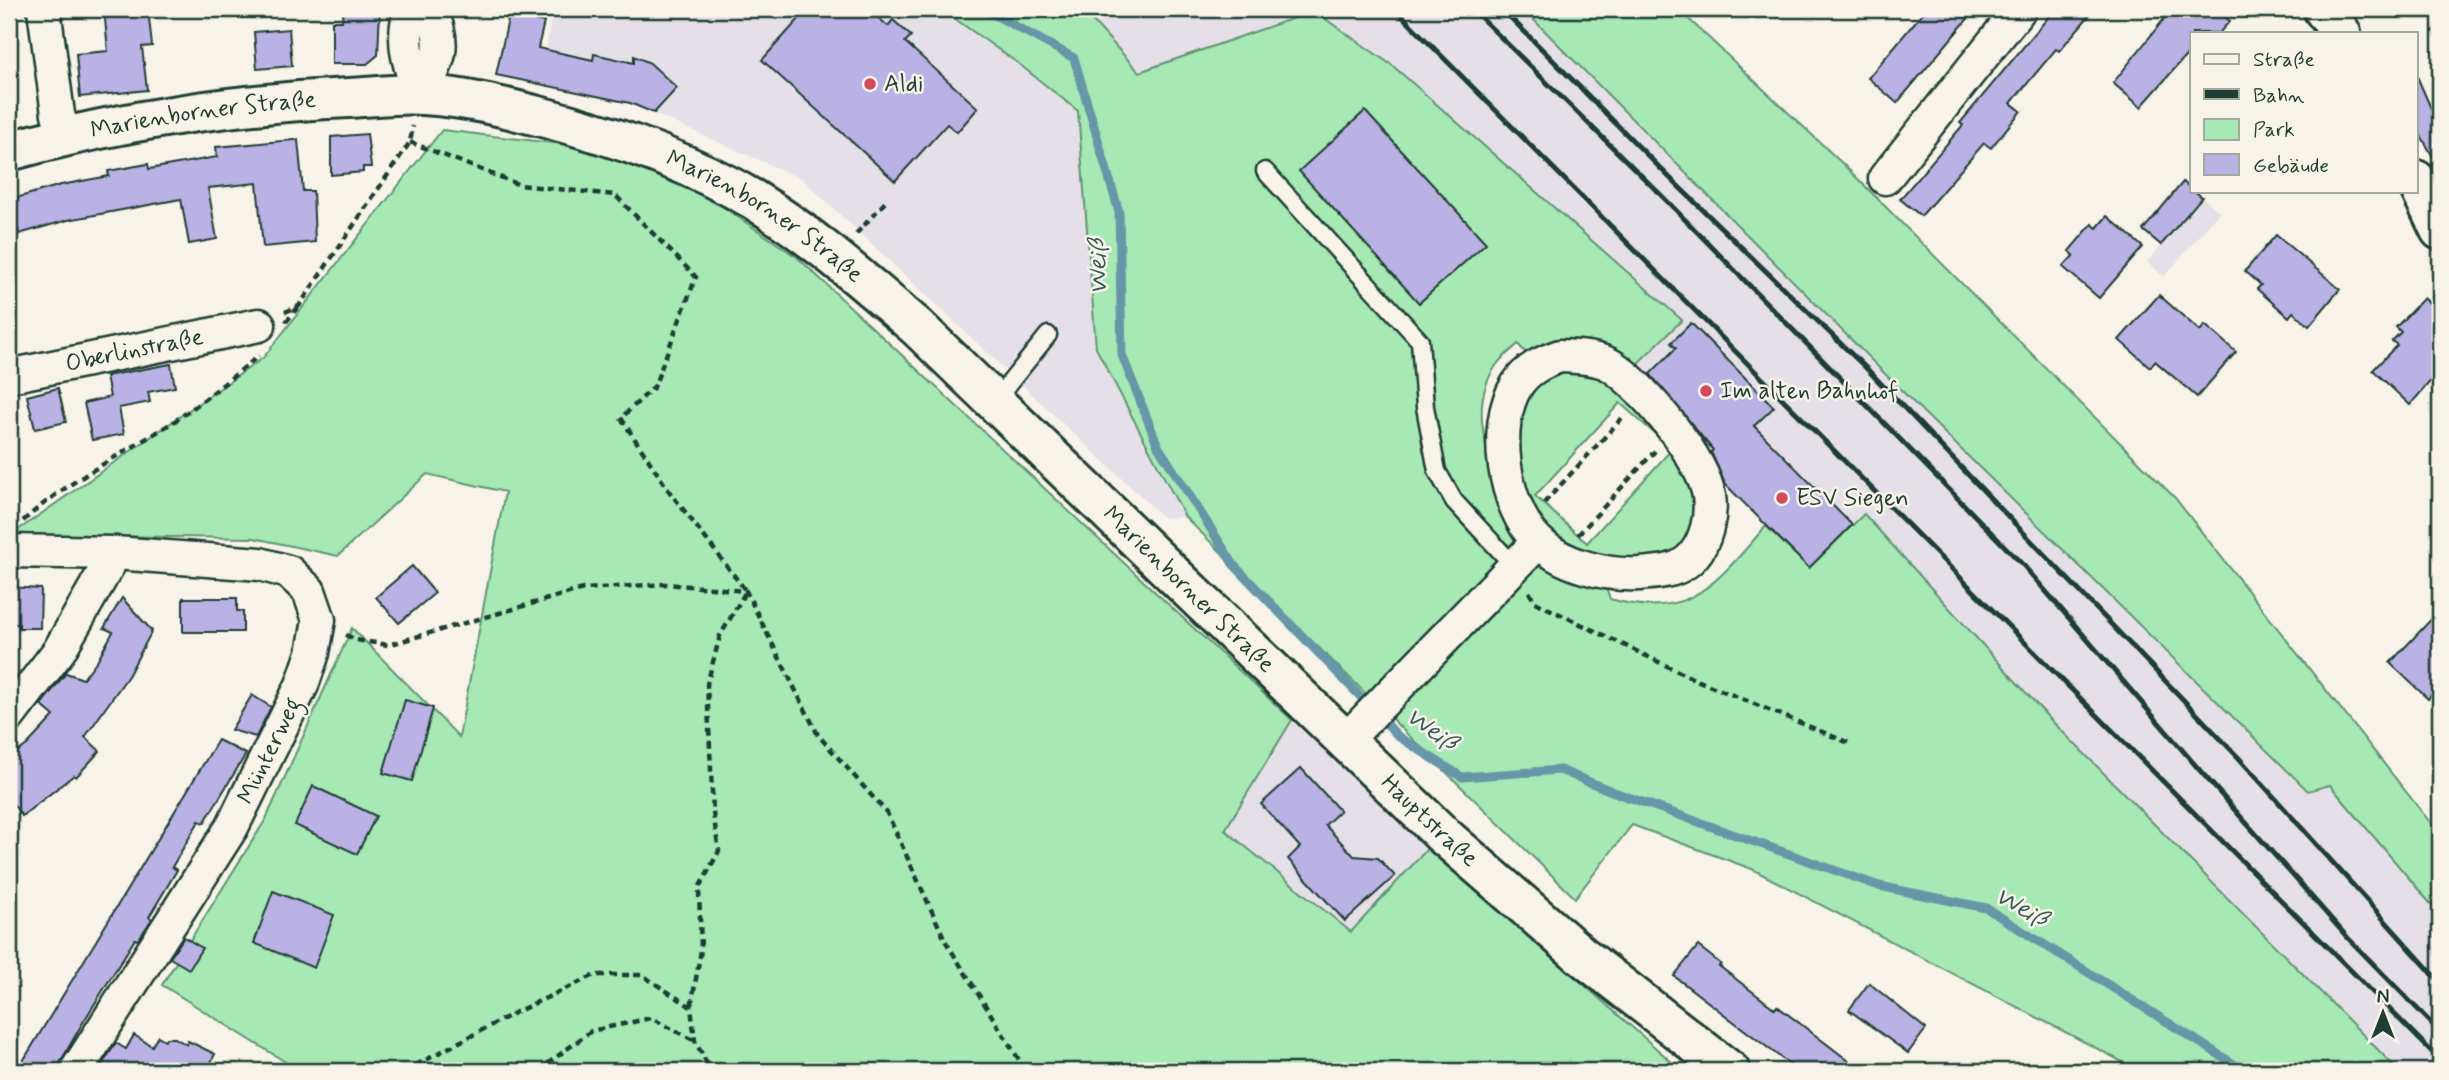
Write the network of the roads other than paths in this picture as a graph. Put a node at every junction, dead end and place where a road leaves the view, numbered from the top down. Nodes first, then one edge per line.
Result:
1 (44, 9) edge
2 (411, 9) edge
3 (430, 9) edge
4 (2020, 9) edge
5 (2323, 9) edge
6 (2340, 32) edge
7 (420, 94) junction
8 (64, 136) junction
9 (9, 151) edge
10 (1265, 171) dead end
11 (1885, 178) dead end
12 (2418, 184) edge
13 (2440, 230) edge
14 (268, 335) road end
15 (1048, 335) dead end
16 (9, 376) edge
17 (995, 401) junction
18 (13, 538) edge
19 (1538, 542) junction
20 (115, 553) junction
21 (1515, 566) junction
22 (9, 716) edge
23 (1355, 731) junction
24 (76, 1071) edge
25 (1730, 1071) edge

1 - 8 street
2 - 7 street
3 - 7 street
4 - 11 street
5 - 6 main road
7 - 8 main road, Marienborner Straße
7 - 17 main road, Marienborner Straße
8 - 9 main road, Marienborner Straße
10 - 21 lane
12 - 13 main road
14 - 16 street, Oberlinstraße
15 - 17 lane
17 - 23 main road, Marienborner Straße
18 - 20 street
19 - 19 street
19 - 21 street
20 - 22 street
20 - 24 street, Münterweg
21 - 23 street
23 - 25 main road, Hauptstraße

